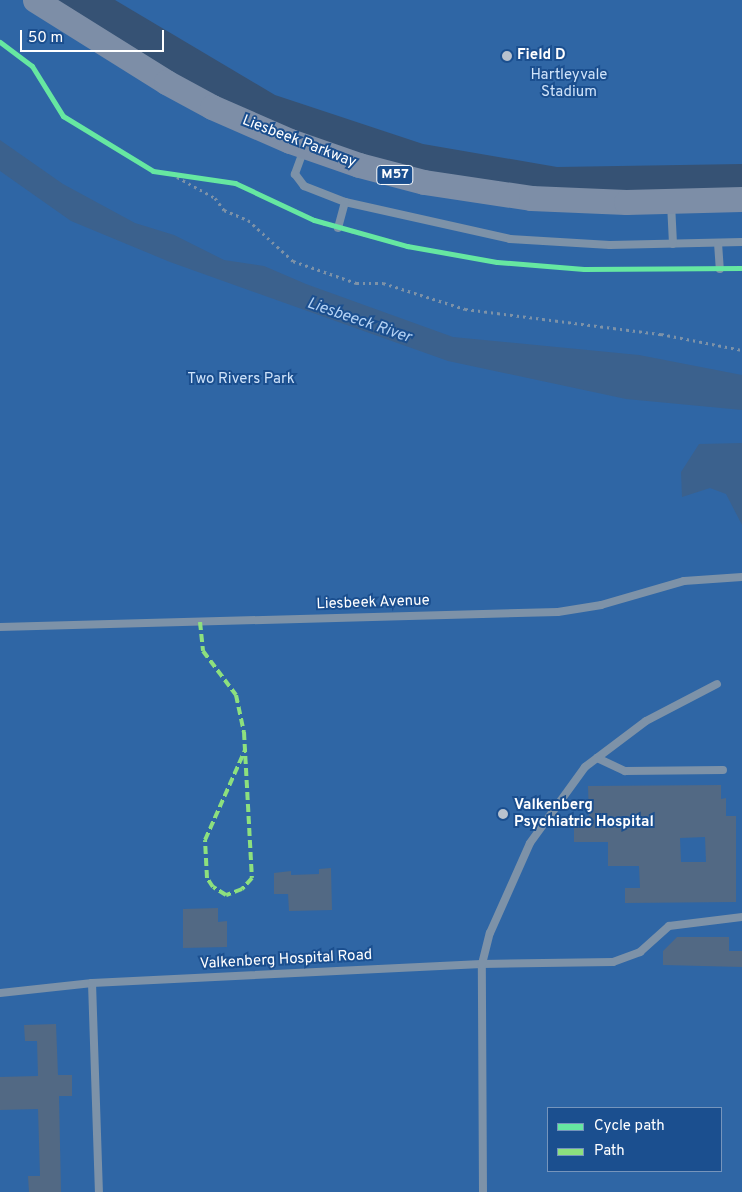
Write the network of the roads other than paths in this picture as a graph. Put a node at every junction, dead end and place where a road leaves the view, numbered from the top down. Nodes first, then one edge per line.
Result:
1 (35, 0) edge
2 (305, 147) junction
3 (742, 199) edge
4 (671, 201) junction
5 (345, 202) junction
6 (338, 228) dead end
7 (742, 242) edge
8 (718, 243) junction
9 (673, 244) junction
10 (720, 269) dead end
11 (742, 577) edge
12 (0, 627) edge
13 (717, 684) dead end
14 (598, 758) junction
15 (723, 770) dead end
16 (742, 917) edge
17 (482, 964) junction
18 (92, 983) junction
19 (0, 993) edge
20 (99, 1192) edge
21 (483, 1192) edge

1 - 2 main road, Liesbeek Parkway / M57
2 - 4 main road, Liesbeek Parkway / M57
2 - 5 lane
3 - 4 main road, Liesbeek Parkway / M57
4 - 9 lane
5 - 6 lane
5 - 9 lane
7 - 8 lane
8 - 9 lane
8 - 10 lane
11 - 12 lane, Liesbeek Avenue
13 - 14 lane
14 - 15 lane
14 - 17 lane
16 - 17 lane, Valkenberg Hospital Road
17 - 18 lane, Valkenberg Hospital Road
17 - 21 lane
18 - 19 lane, Valkenberg Hospital Road
18 - 20 lane

